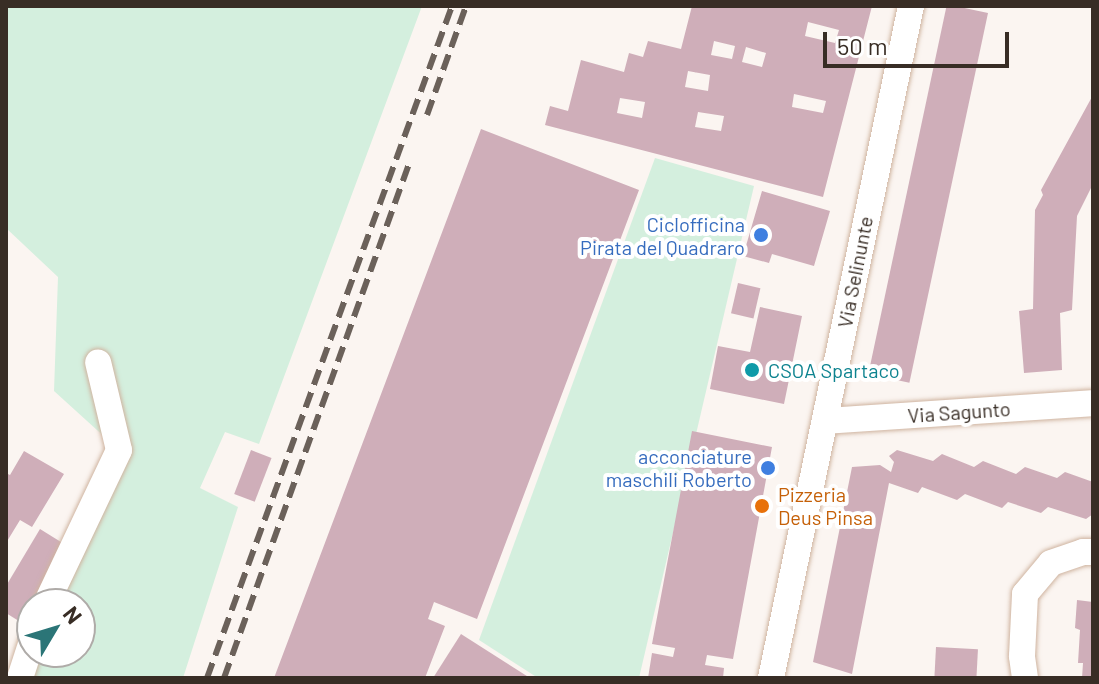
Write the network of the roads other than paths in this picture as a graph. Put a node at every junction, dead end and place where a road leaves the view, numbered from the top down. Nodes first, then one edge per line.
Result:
1 (911, 6) edge
2 (98, 362) dead end
3 (1093, 403) edge
4 (825, 421) junction
5 (1093, 552) edge
6 (54, 588) edge
7 (771, 678) edge
8 (1025, 678) edge

1 - 4 street, Via Selinunte
2 - 6 street
3 - 4 street, Via Sagunto
4 - 7 street, Via Selinunte
5 - 8 street

